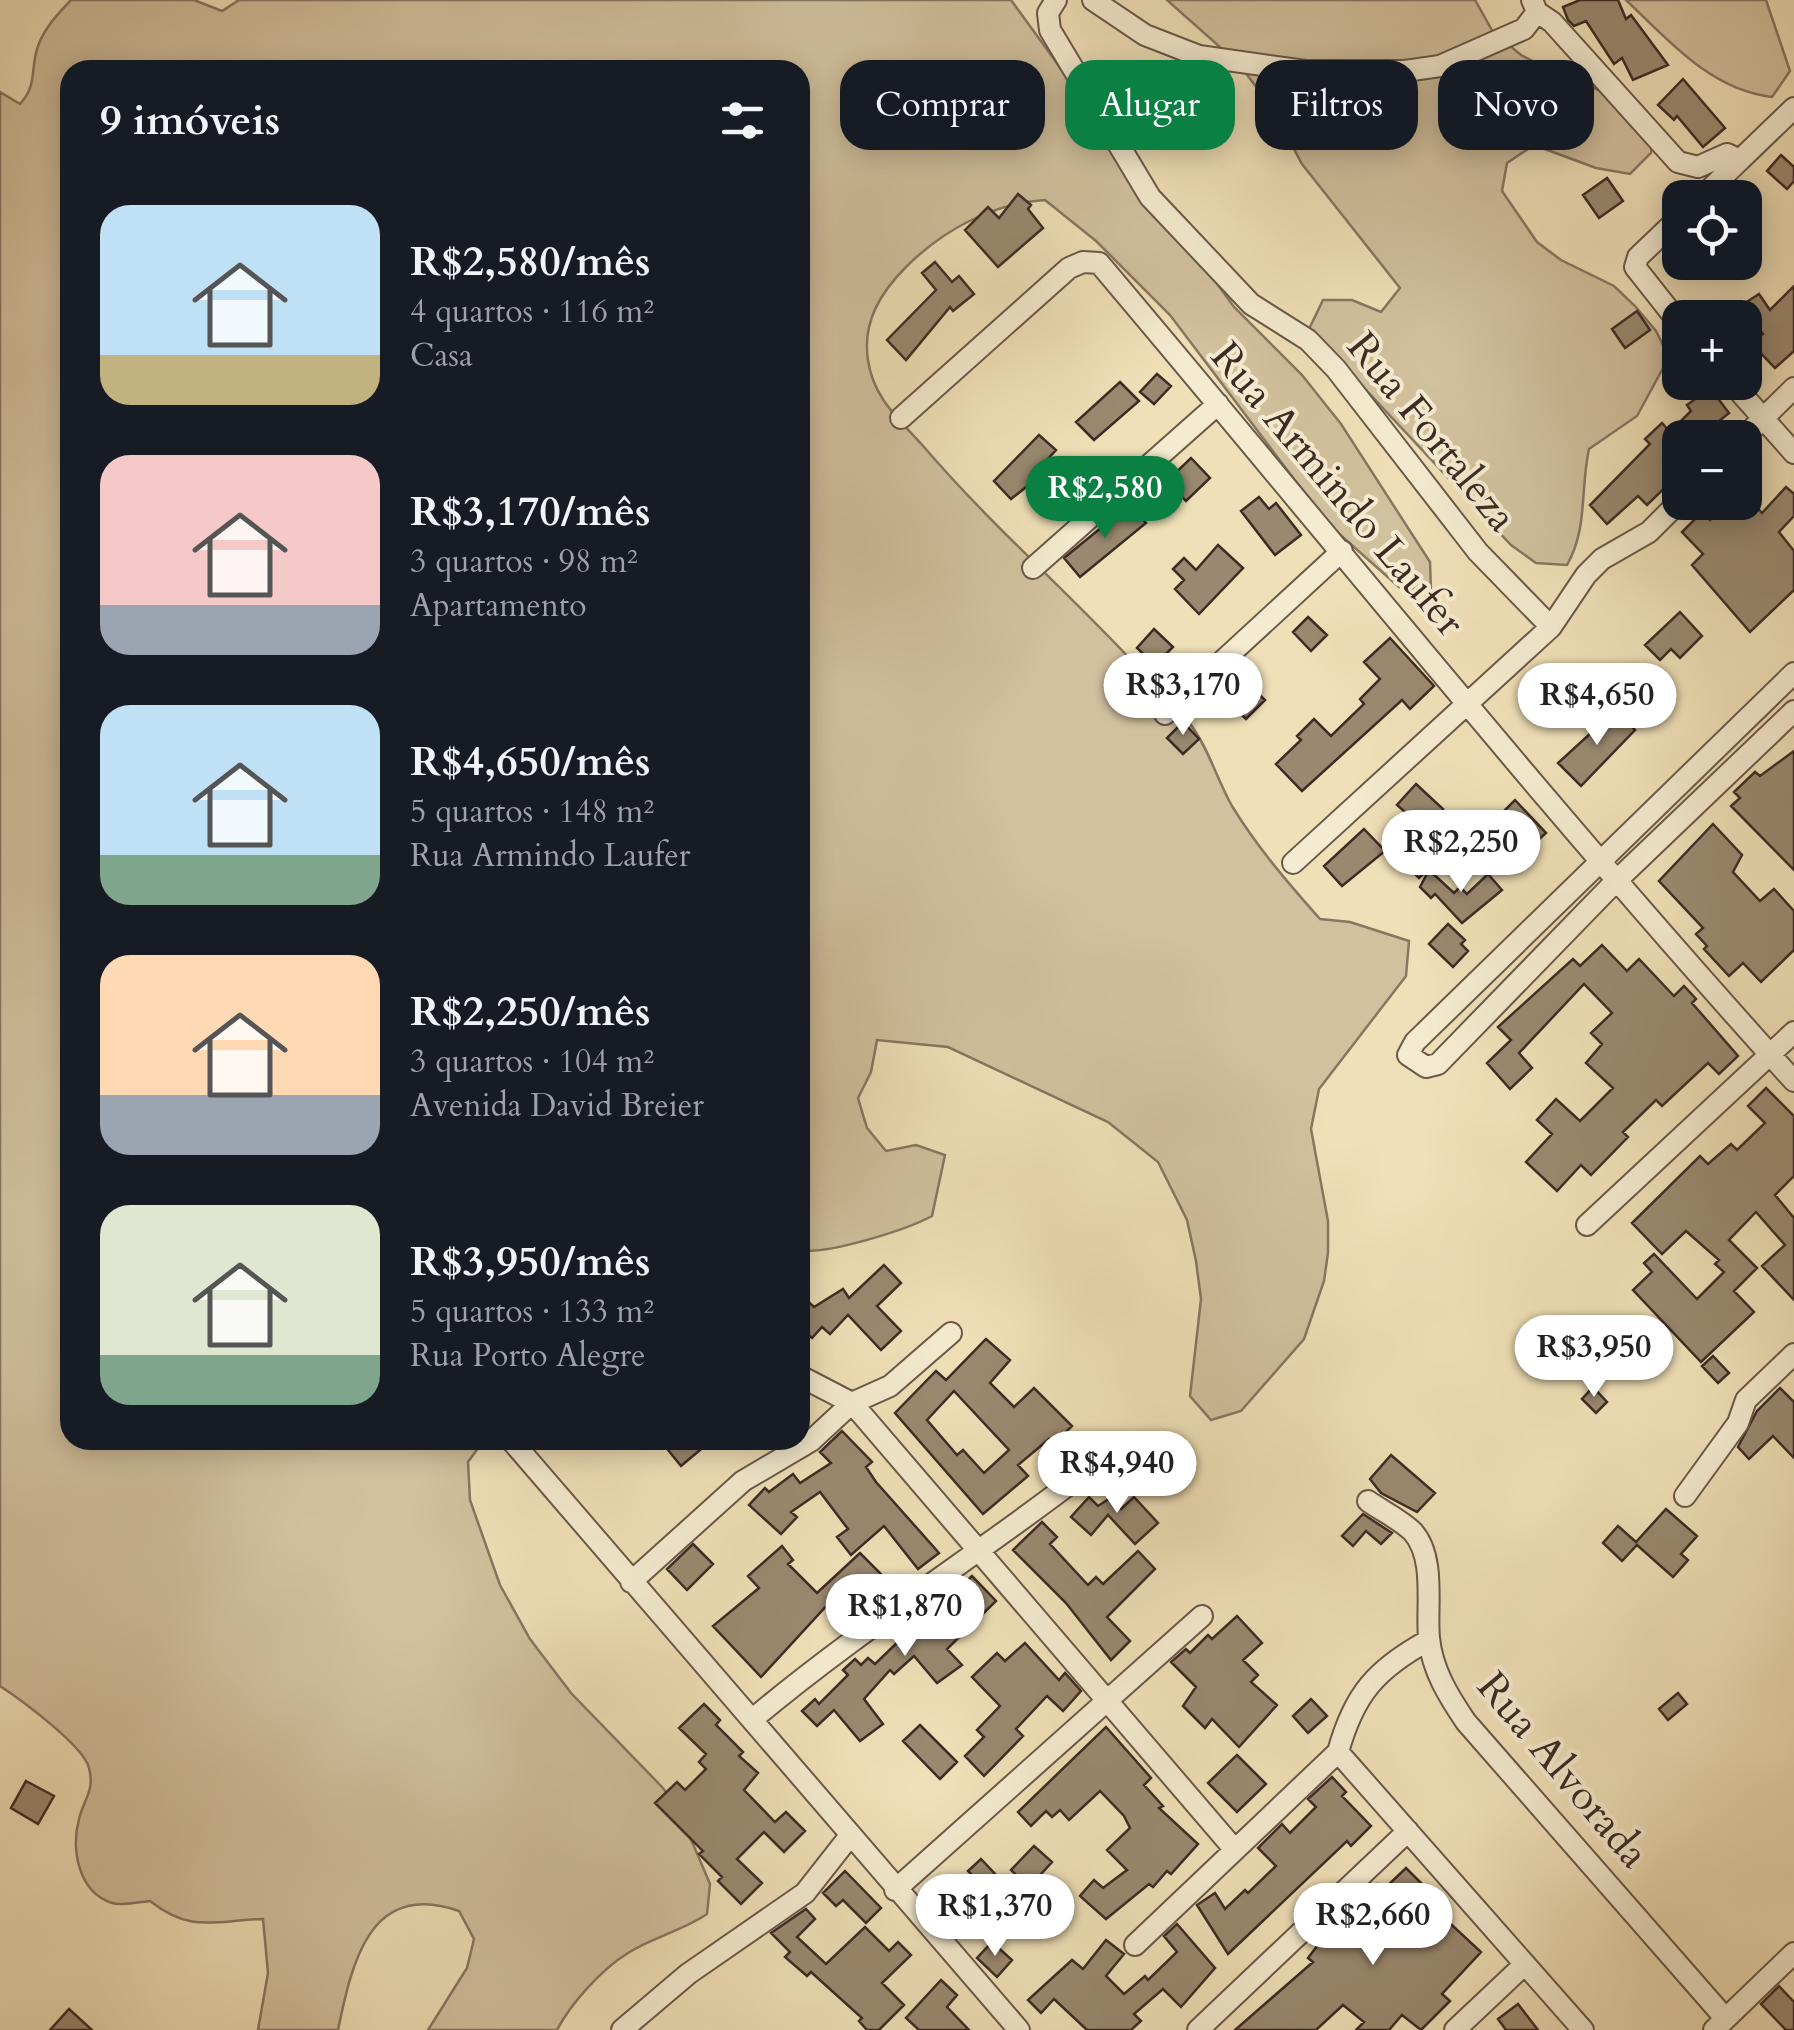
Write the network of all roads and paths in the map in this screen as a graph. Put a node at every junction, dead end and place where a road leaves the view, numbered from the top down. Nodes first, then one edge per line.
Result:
1 (1056, 0) edge
2 (1093, 0) edge
3 (1534, 6) edge
4 (1794, 108) edge
5 (1740, 160) junction
6 (1720, 180) edge
7 (1662, 234) edge
8 (1662, 301) edge
9 (1794, 388) edge
10 (1746, 400) edge
11 (1218, 404) junction
12 (900, 418) dead end
13 (1762, 418) junction
14 (1794, 453) edge
15 (1662, 519) edge
16 (1342, 551) junction
17 (1033, 568) dead end
18 (1552, 627) junction
19 (1794, 673) edge
20 (1470, 703) junction
21 (1794, 711) edge
22 (1165, 714) dead end
23 (1596, 861) junction
24 (1293, 863) dead end
25 (1614, 883) junction
26 (1794, 1032) edge
27 (1770, 1054) junction
28 (1794, 1081) edge
29 (1587, 1225) dead end
30 (951, 1333) dead end
31 (1794, 1354) edge
32 (810, 1381) edge
33 (852, 1403) junction
34 (810, 1442) edge
35 (519, 1450) edge
36 (796, 1450) edge
37 (1080, 1476) dead end
38 (1684, 1496) dead end
39 (1368, 1501) dead end
40 (978, 1555) junction
41 (632, 1582) junction
42 (1202, 1616) dead end
43 (1428, 1640) junction
44 (1107, 1705) junction
45 (754, 1718) junction
46 (1338, 1752) junction
47 (1408, 1831) junction
48 (849, 1837) junction
49 (1236, 1850) junction
50 (895, 1890) junction
51 (1136, 1945) dead end
52 (1794, 1953) edge
53 (1526, 1964) junction
54 (1720, 2024) edge
55 (622, 2030) edge
56 (1019, 2030) edge
57 (1198, 2030) edge
58 (1455, 2030) edge
59 (1583, 2030) edge

1 - 18 street, Rua Fortaleza
2 - 3 street
3 - 5 street
4 - 5 street
5 - 6 street
7 - 8 street
9 - 13 street
10 - 13 street
11 - 12 street, Rua Armindo Laufer
11 - 16 street, Rua Armindo Laufer
11 - 17 street
13 - 14 street
15 - 18 street
16 - 20 street, Rua Armindo Laufer
16 - 22 street
18 - 20 street
19 - 23 street
20 - 23 street, Rua Armindo Laufer
20 - 24 street
21 - 25 street
23 - 25 street, Rua Armindo Laufer
23 - 25 street
25 - 27 street, Rua Armindo Laufer
26 - 27 street
27 - 28 street, Rua Armindo Laufer
27 - 29 street
30 - 33 street
31 - 38 street
32 - 33 street
33 - 34 street
33 - 40 street
35 - 41 street
36 - 41 street
37 - 40 street
39 - 43 street, Rua Alvorada
40 - 44 street
40 - 45 street
41 - 45 street
42 - 44 street
43 - 46 street
43 - 54 street, Rua Alvorada
44 - 49 street
44 - 50 street
45 - 48 street
46 - 47 street
46 - 49 street
47 - 53 street
47 - 57 street
48 - 50 street
48 - 55 street
49 - 51 street
50 - 56 street
52 - 54 street
53 - 58 street
53 - 59 street

